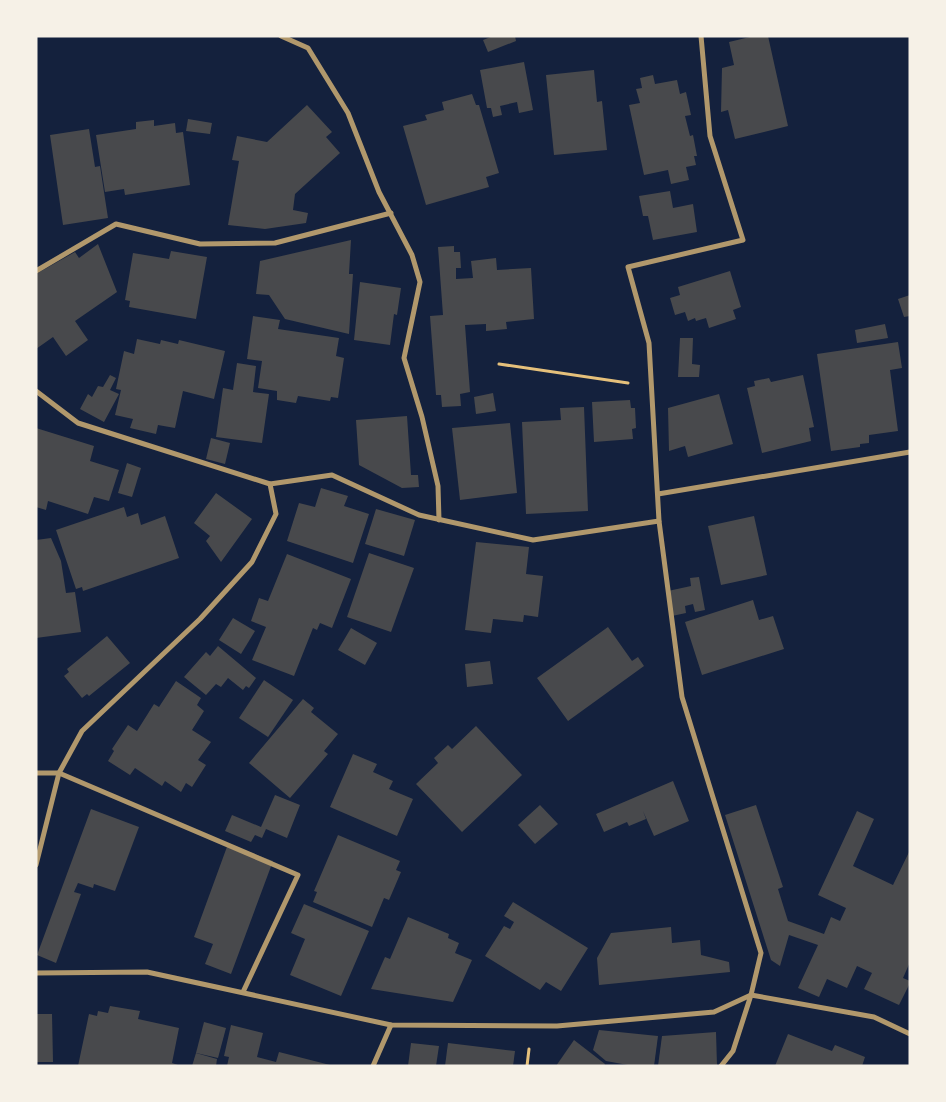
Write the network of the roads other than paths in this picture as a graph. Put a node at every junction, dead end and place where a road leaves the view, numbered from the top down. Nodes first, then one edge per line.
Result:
1 (281, 36) edge
2 (701, 36) edge
3 (391, 213) junction
4 (36, 271) edge
5 (36, 391) edge
6 (910, 452) edge
7 (270, 484) junction
8 (658, 494) junction
9 (439, 520) junction
10 (659, 521) junction
11 (36, 773) edge
12 (59, 773) junction
13 (36, 866) edge
14 (36, 973) edge
15 (243, 992) junction
16 (751, 995) junction
17 (391, 1024) junction
18 (910, 1034) edge
19 (373, 1066) edge
20 (721, 1066) edge

1 - 3 street
2 - 8 street
3 - 4 street
3 - 9 street
5 - 7 street
6 - 8 street
7 - 9 street
7 - 12 street
8 - 10 street
9 - 10 street
10 - 16 street
11 - 12 street
12 - 13 street
12 - 15 street
14 - 15 street
15 - 17 street
16 - 17 street
16 - 18 street
16 - 20 street
17 - 19 street

